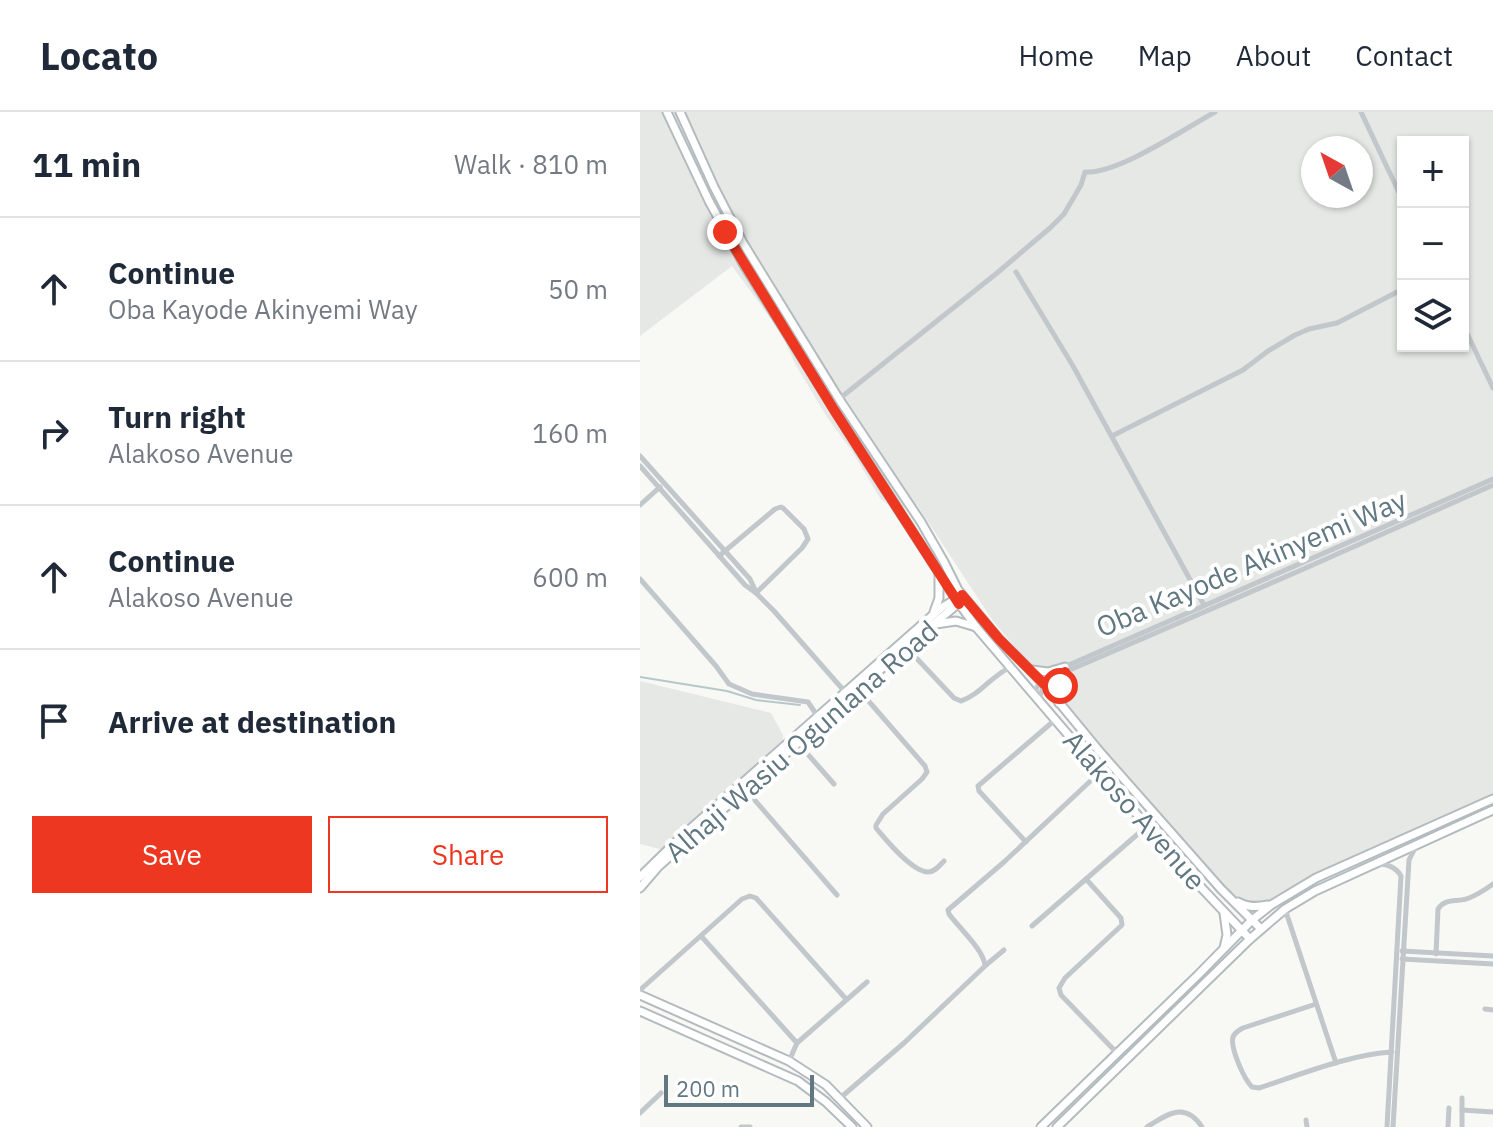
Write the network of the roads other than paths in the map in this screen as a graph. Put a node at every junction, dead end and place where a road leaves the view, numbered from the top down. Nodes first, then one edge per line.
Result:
1 (667, 112) edge
2 (680, 112) edge
3 (1215, 112) edge
4 (1361, 112) edge
5 (687, 128) junction
6 (679, 134) junction
7 (1397, 188) edge
8 (1016, 272) dead end
9 (1397, 292) edge
10 (1469, 338) edge
11 (1493, 388) edge
12 (839, 399) junction
13 (1112, 436) junction
14 (640, 456) edge
15 (640, 466) edge
16 (1493, 482) edge
17 (662, 486) junction
18 (640, 505) edge
19 (722, 553) junction
20 (939, 571) junction
21 (640, 579) edge
22 (756, 593) junction
23 (959, 597) junction
24 (1204, 605) junction
25 (929, 622) junction
26 (976, 627) junction
27 (906, 647) junction
28 (1017, 658) junction
29 (1011, 667) junction
30 (1065, 669) junction
31 (1042, 683) junction
32 (859, 690) junction
33 (848, 695) junction
34 (1037, 696) junction
35 (1059, 705) junction
36 (818, 717) junction
37 (1056, 719) junction
38 (796, 741) junction
39 (1100, 772) junction
40 (834, 784) dead end
41 (746, 790) junction
42 (1493, 799) edge
43 (1493, 810) edge
44 (1147, 826) junction
45 (1026, 842) junction
46 (1416, 846) junction
47 (944, 861) dead end
48 (1377, 863) junction
49 (640, 877) edge
50 (1086, 879) junction
51 (1493, 884) edge
52 (640, 888) edge
53 (837, 895) dead end
54 (1231, 899) junction
55 (1271, 905) junction
56 (1285, 909) junction
57 (1224, 911) junction
58 (1252, 920) junction
59 (1032, 926) dead end
60 (1261, 929) junction
61 (1242, 930) junction
62 (701, 936) junction
63 (1250, 939) junction
64 (1223, 949) junction
65 (1004, 950) dead end
66 (1436, 954) junction
67 (1400, 955) junction
68 (1493, 956) edge
69 (1493, 964) edge
70 (985, 966) junction
71 (867, 982) dead end
72 (640, 993) edge
73 (846, 999) junction
74 (1316, 1004) junction
75 (1485, 1009) dead end
76 (1493, 1010) edge
77 (640, 1011) edge
78 (1138, 1033) junction
79 (1145, 1042) junction
80 (797, 1043) junction
81 (1392, 1052) junction
82 (1117, 1053) junction
83 (789, 1061) junction
84 (1336, 1063) junction
85 (661, 1093) dead end
86 (1462, 1098) dead end
87 (839, 1099) junction
88 (1449, 1108) dead end
89 (1462, 1110) junction
90 (1493, 1112) edge
91 (640, 1113) edge
92 (741, 1127) edge
93 (750, 1127) edge
94 (852, 1127) edge
95 (867, 1127) edge
96 (1041, 1127) edge
97 (1057, 1127) edge
98 (1147, 1127) edge
99 (1202, 1127) edge
100 (1390, 1127) edge
101 (1448, 1127) edge
102 (1462, 1127) edge

1 - 6 street, Alakoso Avenue
2 - 5 street, Alakoso Avenue
3 - 12 street
4 - 7 street
5 - 6 street
5 - 12 street, Alakoso Avenue
6 - 20 street, Alakoso Avenue
8 - 13 street
9 - 13 street
10 - 11 street
12 - 23 street, Alakoso Avenue
13 - 24 street
14 - 17 street
15 - 17 street
16 - 24 street, Oba Kayode Akinyemi Way
16 - 30 street, Oba Kayode Akinyemi Way
17 - 18 street
17 - 19 street
19 - 22 street
19 - 22 street
20 - 23 street, Alakoso Avenue
20 - 25 street
21 - 36 street
22 - 33 street
23 - 25 street, Alhaji Wasiu Ogunlana Road
23 - 26 street, Alakoso Avenue
23 - 28 street, Alakoso Avenue
24 - 30 street, Oba Kayode Akinyemi Way
25 - 26 street
25 - 27 street, Alhaji Wasiu Ogunlana Road
25 - 33 street, Alhaji Wasiu Ogunlana Road
26 - 29 street, Alakoso Avenue
27 - 29 street
27 - 32 street, Alhaji Wasiu Ogunlana Road
28 - 30 street
28 - 31 street, Alakoso Avenue
29 - 34 street, Alakoso Avenue
30 - 31 street, Oba Kayode Akinyemi Way
30 - 35 street
31 - 34 street
31 - 35 street, Alakoso Avenue
32 - 33 street, Alhaji Wasiu Ogunlana Road
32 - 47 street
33 - 36 street, Alhaji Wasiu Ogunlana Road
33 - 38 street, Alhaji Wasiu Ogunlana Road
34 - 37 street, Alakoso Avenue
35 - 54 street, Alakoso Avenue
36 - 38 street, Alhaji Wasiu Ogunlana Road
37 - 39 street, Alakoso Avenue
37 - 45 street
38 - 40 street
38 - 41 street, Alhaji Wasiu Ogunlana Road
38 - 49 street, Alhaji Wasiu Ogunlana Road
39 - 44 street, Alakoso Avenue
39 - 45 street
41 - 52 street, Alhaji Wasiu Ogunlana Road
41 - 53 street
42 - 55 street
43 - 46 street
44 - 50 street
44 - 57 street, Alakoso Avenue
45 - 70 street
46 - 48 street
46 - 67 street
48 - 56 street
48 - 67 street
50 - 59 street
50 - 82 street
51 - 66 street
54 - 55 street
54 - 58 street, Alakoso Avenue
55 - 58 street
56 - 60 street
56 - 74 street
57 - 61 street, Alakoso Avenue
57 - 64 street
58 - 60 street, Alakoso Avenue
58 - 61 street
60 - 63 street
61 - 63 street, Alakoso Avenue
61 - 64 street
62 - 72 street
62 - 73 street
62 - 80 street
63 - 79 street
64 - 78 street
65 - 70 street
66 - 67 street
66 - 68 street
67 - 69 street
67 - 81 street
67 - 100 street
70 - 87 street
71 - 73 street
72 - 83 street
73 - 80 street
74 - 84 street
74 - 84 street
75 - 76 street
77 - 94 street
78 - 79 street
78 - 82 street
79 - 97 street
80 - 83 street
81 - 84 street
81 - 100 street
82 - 96 street
83 - 87 street
85 - 91 street
86 - 89 street
87 - 95 street
88 - 101 street
89 - 90 street
89 - 102 street
92 - 93 street
98 - 99 street

